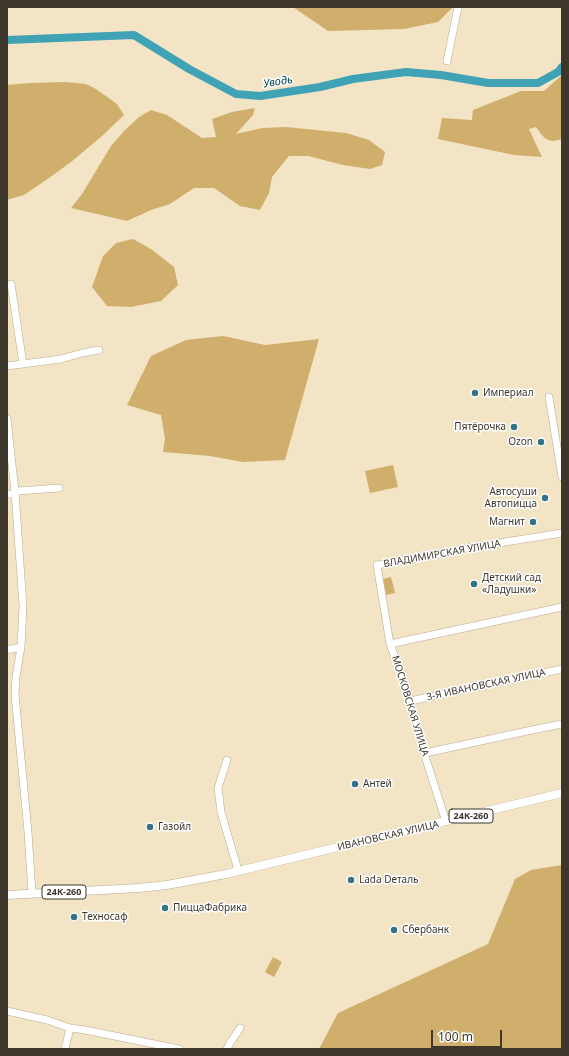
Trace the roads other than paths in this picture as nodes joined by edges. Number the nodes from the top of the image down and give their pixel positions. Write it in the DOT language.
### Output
graph roads {
  1 [pos="458,7"];
  2 [pos="447,61"];
  3 [pos="11,284"];
  4 [pos="99,350"];
  5 [pos="22,364"];
  6 [pos="7,366"];
  7 [pos="549,397"];
  8 [pos="7,419"];
  9 [pos="562,477"];
  10 [pos="59,488"];
  11 [pos="15,492"];
  12 [pos="7,494"];
  13 [pos="562,533"];
  14 [pos="562,607"];
  15 [pos="390,644"];
  16 [pos="21,648"];
  17 [pos="7,650"];
  18 [pos="562,669"];
  19 [pos="410,700"];
  20 [pos="562,724"];
  21 [pos="425,754"];
  22 [pos="227,760"];
  23 [pos="562,793"];
  24 [pos="446,822"];
  25 [pos="260,866"];
  26 [pos="238,870"];
  27 [pos="7,890"];
  28 [pos="32,891"];
  29 [pos="7,895"];
  30 [pos="7,1011"];
  31 [pos="70,1028"];
  32 [pos="240,1028"];
  33 [pos="65,1049"];
  34 [pos="179,1049"];
  35 [pos="227,1049"];
  1 -- 2 [label="street"];
  3 -- 5 [label="street"];
  4 -- 5 [label="street"];
  5 -- 6 [label="street"];
  7 -- 9 [label="street"];
  8 -- 11 [label="street"];
  10 -- 11 [label="street"];
  11 -- 12 [label="street"];
  11 -- 16 [label="street"];
  13 -- 15 [label="street, ВЛАДИМИРСКАЯ УЛИЦА"];
  14 -- 15 [label="street, МОСКОВСКАЯ УЛИЦА"];
  15 -- 19 [label="street, МОСКОВСКАЯ УЛИЦА"];
  16 -- 17 [label="street"];
  16 -- 28 [label="street"];
  18 -- 19 [label="street, 3-Я ИВАНОВСКАЯ УЛИЦА"];
  19 -- 21 [label="street, МОСКОВСКАЯ УЛИЦА"];
  20 -- 21 [label="street"];
  21 -- 24 [label="street, МОСКОВСКАЯ УЛИЦА"];
  22 -- 26 [label="street"];
  23 -- 24 [label="main road, ИВАНОВСКАЯ УЛИЦА / 24К-260"];
  24 -- 25 [label="main road, ИВАНОВСКАЯ УЛИЦА / 24К-260"];
  25 -- 26 [label="main road, ИВАНОВСКАЯ УЛИЦА / 24К-260"];
  25 -- 28 [label="main road, ИВАНОВСКАЯ УЛИЦА / 24К-260"];
  26 -- 28 [label="main road, ИВАНОВСКАЯ УЛИЦА / 24К-260"];
  27 -- 28 [label="main road, ИВАНОВСКАЯ УЛИЦА / 24К-260"];
  28 -- 29 [label="main road, ИВАНОВСКАЯ УЛИЦА / 24К-260"];
  30 -- 31 [label="street"];
  31 -- 33 [label="street"];
  31 -- 34 [label="street"];
  32 -- 35 [label="street"];
}
